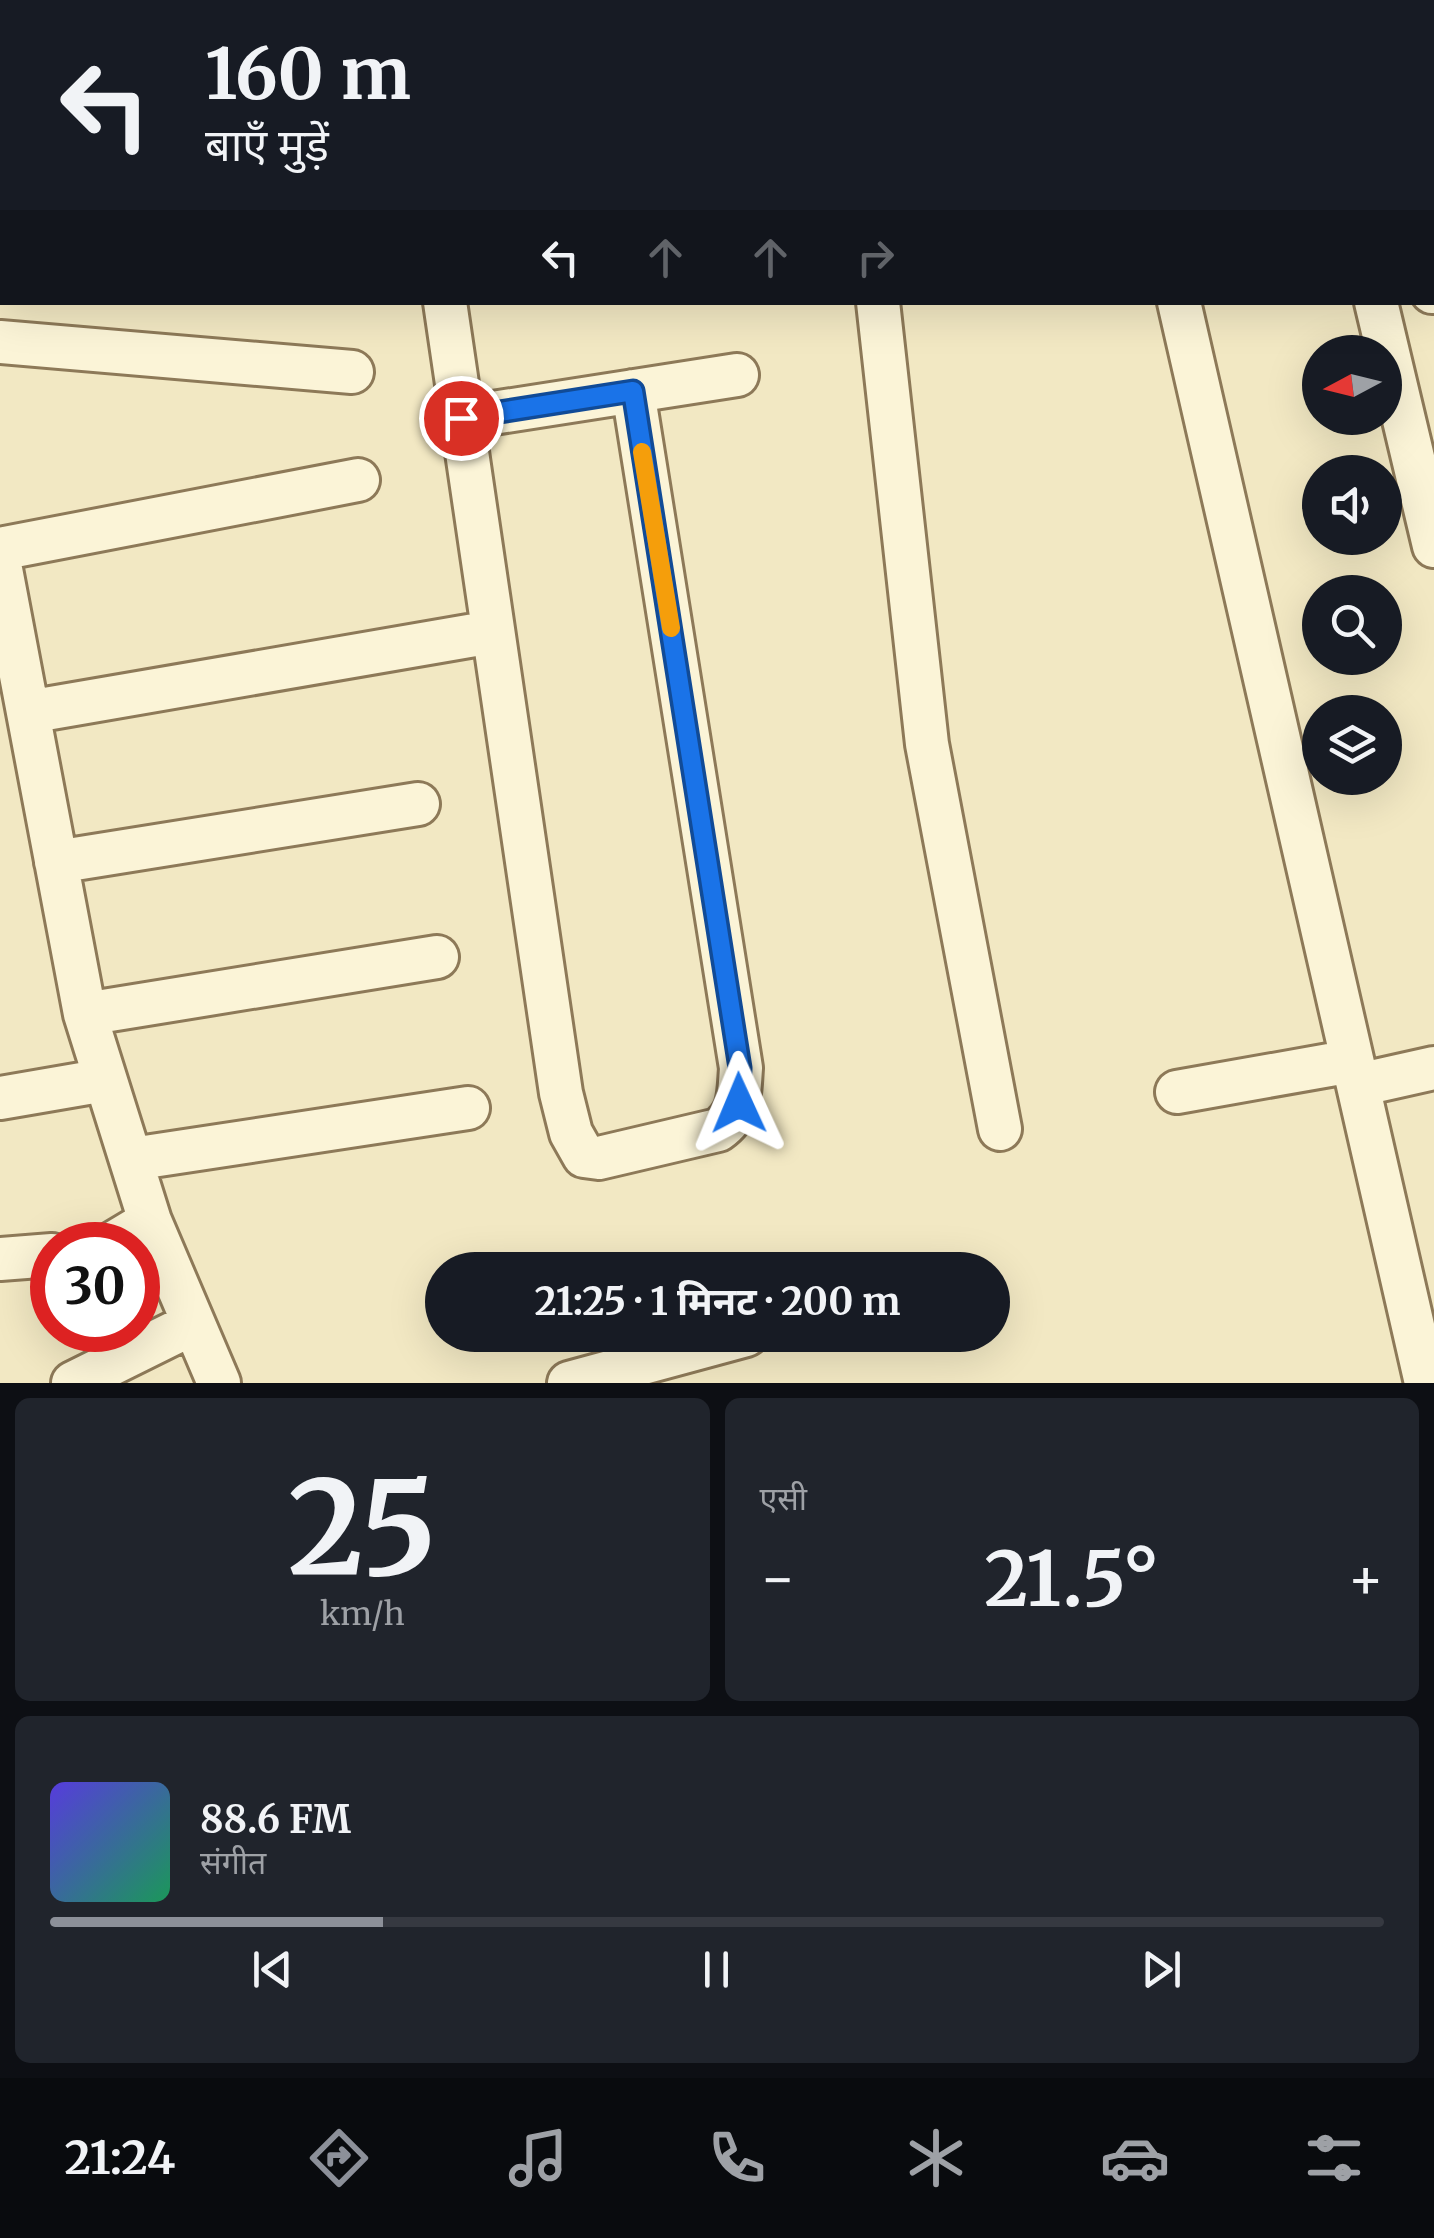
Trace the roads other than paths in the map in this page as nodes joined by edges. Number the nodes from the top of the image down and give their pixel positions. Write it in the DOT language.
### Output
graph roads {
  1 [pos="444,305"];
  2 [pos="878,305"];
  3 [pos="1180,305"];
  4 [pos="1377,305"];
  5 [pos="0,342"];
  6 [pos="352,372"];
  7 [pos="738,375"];
  8 [pos="633,391"];
  9 [pos="461,418"];
  10 [pos="358,480"];
  11 [pos="1434,546"];
  12 [pos="0,549"];
  13 [pos="0,564"];
  14 [pos="492,632"];
  15 [pos="28,712"];
  16 [pos="418,804"];
  17 [pos="56,862"];
  18 [pos="437,957"];
  19 [pos="85,1014"];
  20 [pos="1434,1068"];
  21 [pos="1355,1073"];
  22 [pos="105,1080"];
  23 [pos="1177,1092"];
  24 [pos="0,1098"];
  25 [pos="468,1108"];
  26 [pos="1000,1129"];
  27 [pos="132,1159"];
  28 [pos="150,1221"];
  29 [pos="30,1257"];
  30 [pos="0,1259"];
  31 [pos="192,1324"];
  32 [pos="683,1352"];
  33 [pos="1434,1380"];
  34 [pos="73,1383"];
  35 [pos="219,1383"];
  36 [pos="569,1383"];
  37 [pos="1425,1383"];
  1 -- 9 [label="street"];
  2 -- 26 [label="street"];
  3 -- 21 [label="street"];
  4 -- 11 [label="street"];
  5 -- 6 [label="street"];
  7 -- 8 [label="street"];
  8 -- 9 [label="street"];
  8 -- 14 [label="street"];
  9 -- 14 [label="street"];
  10 -- 12 [label="street"];
  13 -- 15 [label="street"];
  14 -- 15 [label="street"];
  15 -- 17 [label="street"];
  16 -- 17 [label="street"];
  17 -- 19 [label="street"];
  18 -- 19 [label="street"];
  19 -- 22 [label="street"];
  20 -- 21 [label="street"];
  21 -- 23 [label="street"];
  21 -- 37 [label="street"];
  22 -- 24 [label="street"];
  22 -- 27 [label="street"];
  25 -- 27 [label="street"];
  27 -- 28 [label="street"];
  28 -- 31 [label="street"];
  29 -- 30 [label="street"];
  31 -- 34 [label="street"];
  31 -- 35 [label="street"];
  32 -- 36 [label="street"];
  33 -- 37 [label="street"];
}
